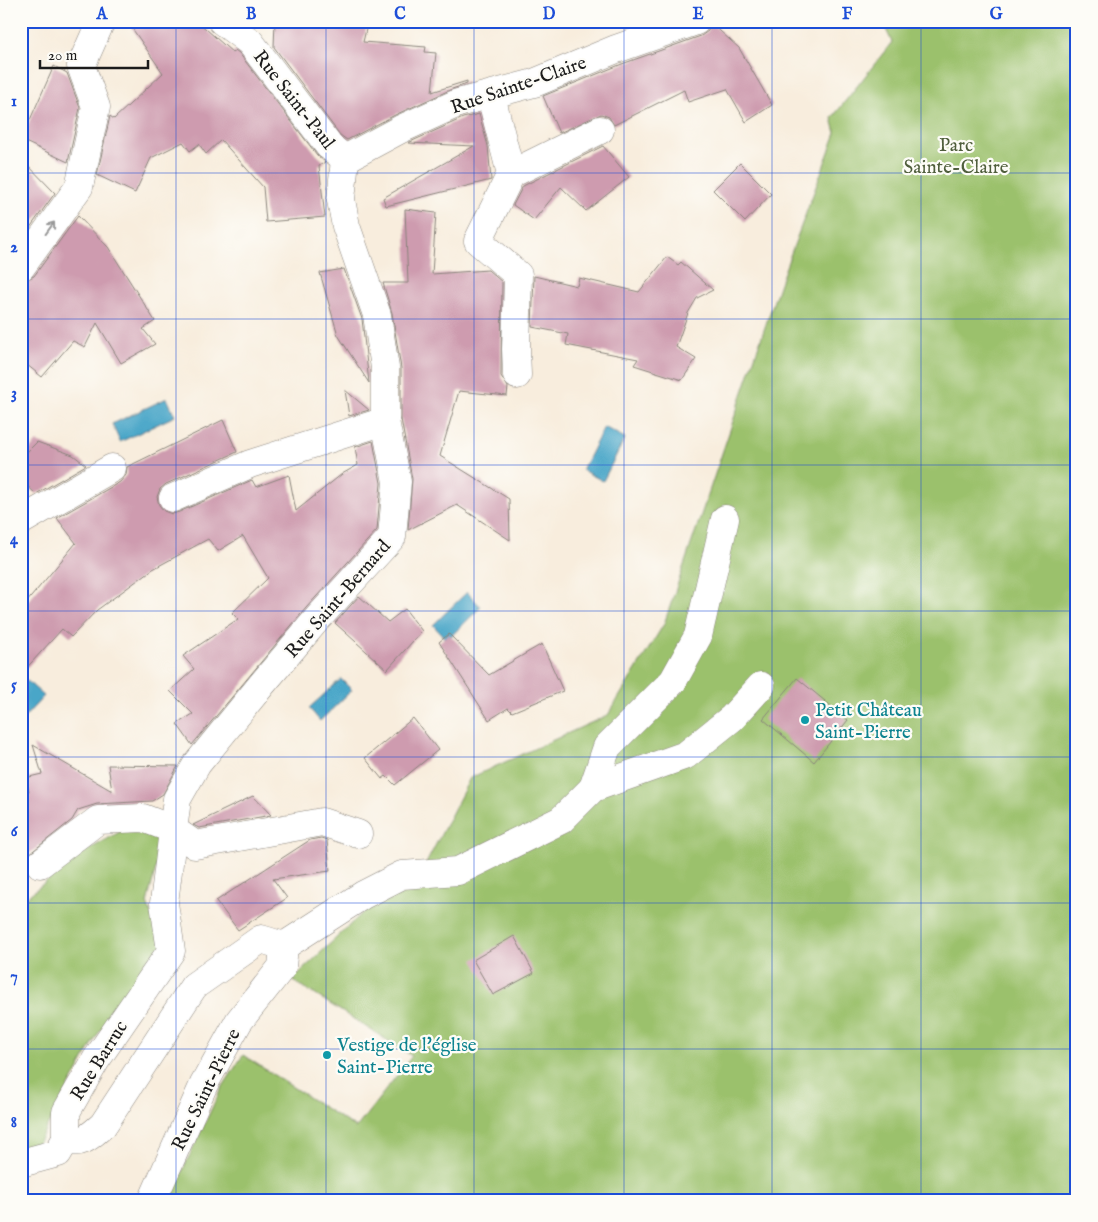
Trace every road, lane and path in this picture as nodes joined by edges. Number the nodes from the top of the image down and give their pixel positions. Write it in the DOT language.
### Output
graph roads {
  1 [pos="101,21"];
  2 [pos="222,21"];
  3 [pos="696,21"];
  4 [pos="491,96"];
  5 [pos="600,130"];
  6 [pos="345,159"];
  7 [pos="511,174"];
  8 [pos="21,267"];
  9 [pos="518,375"];
  10 [pos="385,421"];
  11 [pos="112,468"];
  12 [pos="173,498"];
  13 [pos="725,519"];
  14 [pos="21,522"];
  15 [pos="761,686"];
  16 [pos="592,788"];
  17 [pos="172,828"];
  18 [pos="358,834"];
  19 [pos="40,864"];
  20 [pos="284,946"];
  21 [pos="66,1139"];
  22 [pos="21,1162"];
  23 [pos="152,1201"];
  8 -- 1 [label="street, one-way"];
  2 -- 6 [label="street, Rue Saint-Paul"];
  3 -- 4 [label="street, Rue Sainte-Claire"];
  4 -- 6 [label="street, Rue Sainte-Claire"];
  4 -- 7 [label="street"];
  5 -- 7 [label="street"];
  6 -- 10 [label="street, Rue Saint-Bernard"];
  7 -- 9 [label="street"];
  10 -- 12 [label="street"];
  10 -- 17 [label="street, Rue Saint-Bernard"];
  11 -- 14 [label="street"];
  13 -- 16 [label="street"];
  15 -- 16 [label="street"];
  16 -- 20 [label="street"];
  17 -- 18 [label="street"];
  17 -- 19 [label="street"];
  17 -- 21 [label="street, Rue Barruc"];
  20 -- 21 [label="street, Rue Barruc"];
  20 -- 23 [label="street, Rue Saint-Pierre"];
  21 -- 22 [label="street"];
}
